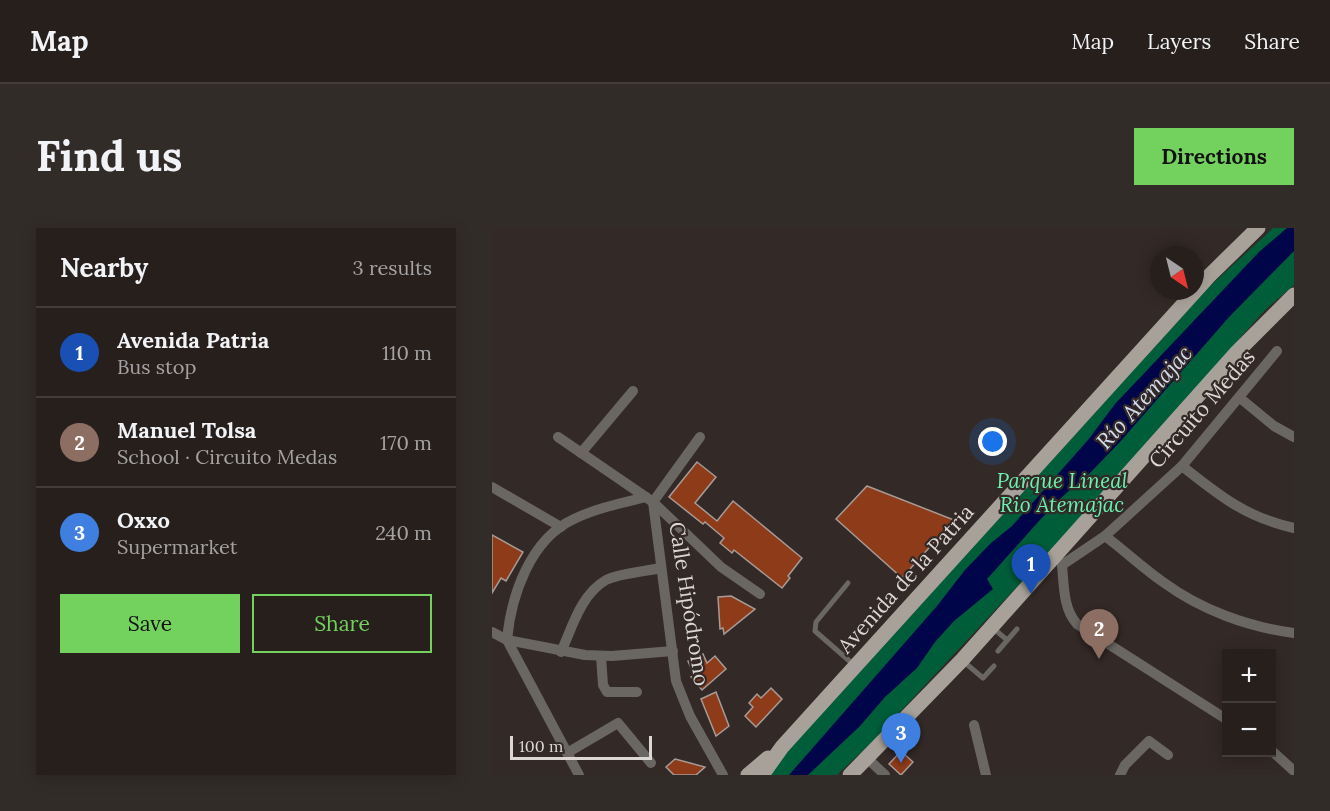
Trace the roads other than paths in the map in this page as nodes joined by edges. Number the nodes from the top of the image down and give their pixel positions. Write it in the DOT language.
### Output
graph roads {
  1 [pos="1258,228"];
  2 [pos="1294,295"];
  3 [pos="1277,351"];
  4 [pos="633,391"];
  5 [pos="1240,398"];
  6 [pos="558,437"];
  7 [pos="700,437"];
  8 [pos="1294,437"];
  9 [pos="581,453"];
  10 [pos="1182,466"];
  11 [pos="492,487"];
  12 [pos="650,499"];
  13 [pos="561,527"];
  14 [pos="1294,528"];
  15 [pos="1105,536"];
  16 [pos="1055,564"];
  17 [pos="661,568"];
  18 [pos="849,583"];
  19 [pos="760,594"];
  20 [pos="992,627"];
  21 [pos="1017,629"];
  22 [pos="492,632"];
  23 [pos="1294,633"];
  24 [pos="507,640"];
  25 [pos="1007,640"];
  26 [pos="673,651"];
  27 [pos="998,651"];
  28 [pos="561,652"];
  29 [pos="602,656"];
  30 [pos="962,660"];
  31 [pos="856,666"];
  32 [pos="994,666"];
  33 [pos="984,678"];
  34 [pos="978,684"];
  35 [pos="637,692"];
  36 [pos="1222,716"];
  37 [pos="974,725"];
  38 [pos="782,747"];
  39 [pos="567,753"];
  40 [pos="1168,755"];
  41 [pos="1276,755"];
  42 [pos="868,759"];
  43 [pos="651,764"];
  44 [pos="1294,771"];
  45 [pos="579,775"];
  46 [pos="723,775"];
  47 [pos="748,775"];
  48 [pos="762,775"];
  49 [pos="850,775"];
  50 [pos="856,775"];
  51 [pos="885,775"];
  52 [pos="986,775"];
  53 [pos="1120,775"];
  1 -- 31 [label="main road, Avenida de la Patria"];
  2 -- 16 [label="main road"];
  3 -- 5 [label="street, Circuito Medas"];
  4 -- 9 [label="street"];
  5 -- 8 [label="street"];
  5 -- 10 [label="street, Circuito Medas"];
  6 -- 9 [label="street"];
  7 -- 12 [label="street"];
  9 -- 12 [label="street"];
  10 -- 14 [label="street"];
  10 -- 15 [label="street, Circuito Medas"];
  11 -- 13 [label="street"];
  12 -- 13 [label="street"];
  12 -- 17 [label="street, Calle Hipódromo"];
  12 -- 19 [label="street"];
  13 -- 24 [label="street"];
  15 -- 16 [label="street, Circuito Medas"];
  15 -- 23 [label="street"];
  16 -- 20 [label="main road"];
  16 -- 36 [label="street"];
  17 -- 26 [label="street, Calle Hipódromo"];
  17 -- 28 [label="street"];
  18 -- 31 [label="lane"];
  20 -- 25 [label="lane"];
  20 -- 30 [label="main road"];
  21 -- 25 [label="lane"];
  22 -- 24 [label="street"];
  24 -- 28 [label="street"];
  24 -- 39 [label="street"];
  25 -- 27 [label="lane"];
  26 -- 29 [label="street"];
  26 -- 46 [label="street, Calle Hipódromo"];
  28 -- 29 [label="street"];
  29 -- 35 [label="street"];
  30 -- 33 [label="lane"];
  30 -- 42 [label="main road"];
  31 -- 38 [label="main road, Avenida de la Patria"];
  32 -- 33 [label="lane"];
  33 -- 34 [label="lane"];
  37 -- 52 [label="street"];
  38 -- 47 [label="main road, Avenida de la Patria"];
  38 -- 48 [label="main road, Avenida de la Patria"];
  39 -- 43 [label="street"];
  39 -- 45 [label="street"];
  40 -- 53 [label="street"];
  41 -- 44 [label="street"];
  42 -- 49 [label="main road"];
  42 -- 50 [label="main road"];
  42 -- 51 [label="street"];
}
